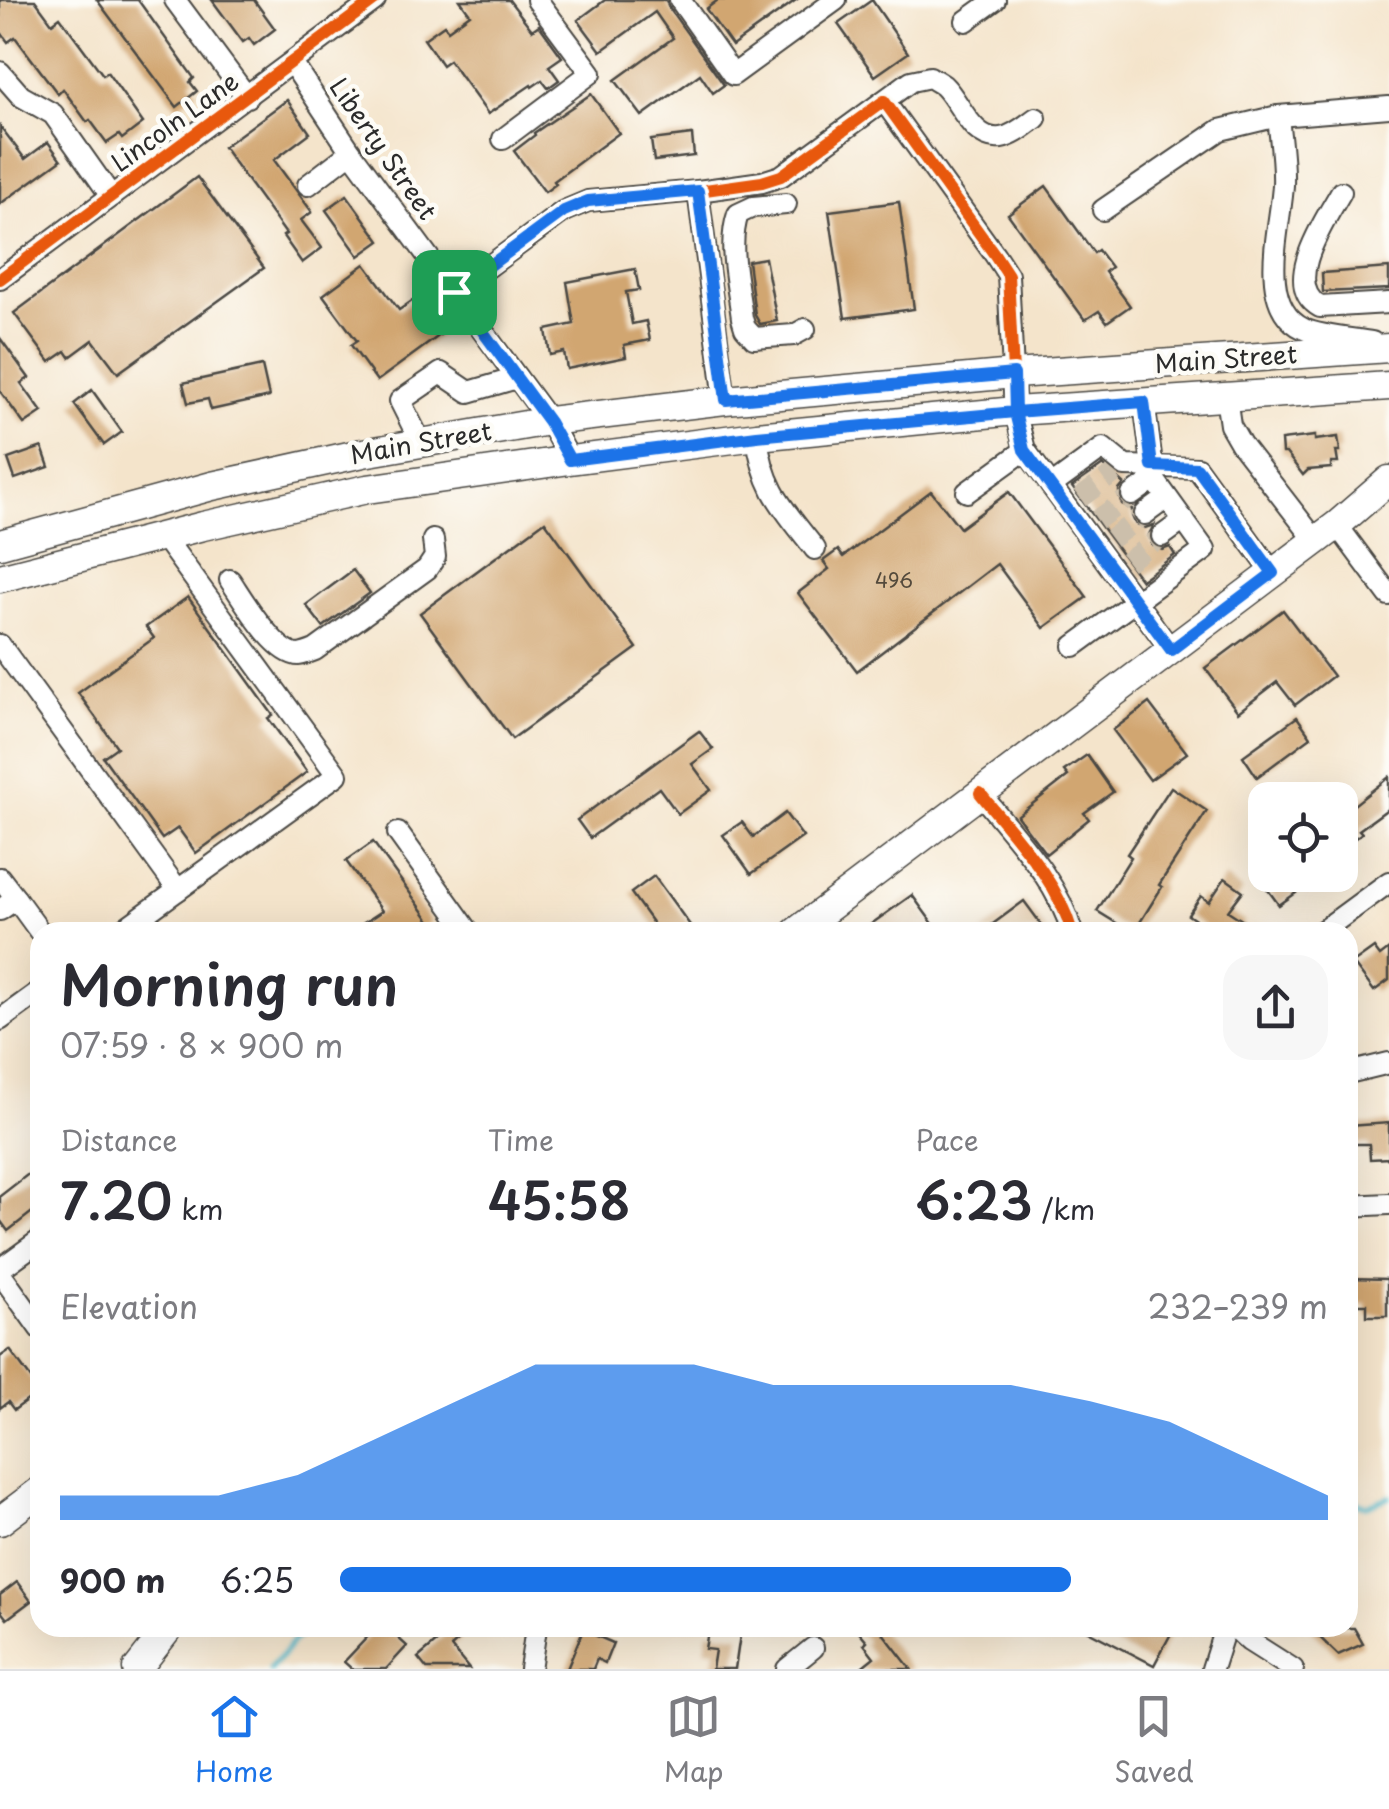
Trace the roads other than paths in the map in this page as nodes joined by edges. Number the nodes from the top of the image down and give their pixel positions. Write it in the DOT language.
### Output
graph roads {
  1 [pos="176,0"];
  2 [pos="375,0"];
  3 [pos="537,0"];
  4 [pos="680,0"];
  5 [pos="836,0"];
  6 [pos="995,0"];
  7 [pos="966,21"];
  8 [pos="292,63"];
  9 [pos="0,72"];
  10 [pos="246,98"];
  11 [pos="884,102"];
  12 [pos="1389,108"];
  13 [pos="1278,116"];
  14 [pos="1036,118"];
  15 [pos="503,139"];
  16 [pos="351,152"];
  17 [pos="308,184"];
  18 [pos="698,191"];
  19 [pos="1341,192"];
  20 [pos="111,196"];
  21 [pos="786,204"];
  22 [pos="1103,210"];
  23 [pos="0,279"];
  24 [pos="454,292"];
  25 [pos="1389,303"];
  26 [pos="805,329"];
  27 [pos="1389,347"];
  28 [pos="1014,374"];
  29 [pos="517,378"];
  30 [pos="1389,386"];
  31 [pos="1226,397"];
  32 [pos="726,400"];
  33 [pos="1144,402"];
  34 [pos="1015,412"];
  35 [pos="549,422"];
  36 [pos="757,436"];
  37 [pos="421,442"];
  38 [pos="1024,450"];
  39 [pos="570,460"];
  40 [pos="1153,472"];
  41 [pos="1389,480"];
  42 [pos="1051,486"];
  43 [pos="967,492"];
  44 [pos="1132,495"];
  45 [pos="1168,498"];
  46 [pos="1145,514"];
  47 [pos="1184,520"];
  48 [pos="1326,533"];
  49 [pos="162,536"];
  50 [pos="1162,536"];
  51 [pos="433,540"];
  52 [pos="0,544"];
  53 [pos="815,549"];
  54 [pos="1273,573"];
  55 [pos="0,578"];
  56 [pos="230,580"];
  57 [pos="1389,595"];
  58 [pos="1136,601"];
  59 [pos="0,645"];
  60 [pos="1074,646"];
  61 [pos="1171,650"];
  62 [pos="980,793"];
  63 [pos="398,833"];
  64 [pos="0,878"];
  65 [pos="1389,882"];
  66 [pos="178,890"];
  67 [pos="8,905"];
  68 [pos="134,922"];
  69 [pos="455,922"];
  70 [pos="809,922"];
  71 [pos="1069,922"];
  72 [pos="1335,922"];
  73 [pos="30,924"];
  74 [pos="30,998"];
  75 [pos="0,1020"];
  76 [pos="1389,1063"];
  77 [pos="1358,1071"];
  78 [pos="1389,1204"];
  79 [pos="1358,1206"];
  80 [pos="30,1248"];
  81 [pos="0,1271"];
  82 [pos="30,1314"];
  83 [pos="30,1498"];
  84 [pos="0,1521"];
  85 [pos="162,1637"];
  86 [pos="535,1637"];
  87 [pos="1222,1637"];
  88 [pos="1245,1637"];
  89 [pos="812,1648"];
  90 [pos="138,1669"];
  91 [pos="530,1669"];
  92 [pos="787,1669"];
  93 [pos="1212,1669"];
  94 [pos="1293,1669"];
  1 -- 10 [label="street"];
  2 -- 8 [label="street, Lincoln Lane"];
  3 -- 15 [label="street"];
  4 -- 5 [label="street"];
  6 -- 7 [label="street"];
  8 -- 10 [label="street, Lincoln Lane"];
  8 -- 16 [label="street, Liberty Street"];
  9 -- 20 [label="street"];
  10 -- 20 [label="street, Lincoln Lane"];
  11 -- 14 [label="street"];
  11 -- 18 [label="street"];
  11 -- 28 [label="street"];
  12 -- 13 [label="street"];
  13 -- 22 [label="street"];
  13 -- 27 [label="street"];
  16 -- 17 [label="street"];
  16 -- 24 [label="street, Liberty Street"];
  18 -- 24 [label="street"];
  18 -- 32 [label="street"];
  19 -- 25 [label="street"];
  20 -- 23 [label="street, Lincoln Lane"];
  21 -- 26 [label="street"];
  24 -- 29 [label="street, Liberty Street"];
  27 -- 28 [label="main road, Main Street"];
  28 -- 32 [label="main road, Main Street"];
  28 -- 34 [label="street"];
  29 -- 35 [label="street, Liberty Street"];
  29 -- 37 [label="street"];
  30 -- 31 [label="main road, Main Street"];
  31 -- 33 [label="main road, Main Street"];
  31 -- 48 [label="street"];
  32 -- 35 [label="main road, Main Street"];
  33 -- 34 [label="main road, Main Street"];
  33 -- 40 [label="street"];
  34 -- 36 [label="main road, Main Street"];
  34 -- 38 [label="street"];
  35 -- 37 [label="main road, Main Street"];
  35 -- 39 [label="street, Liberty Street"];
  36 -- 39 [label="main road, Main Street"];
  36 -- 53 [label="street"];
  37 -- 52 [label="main road, Main Street"];
  38 -- 42 [label="street"];
  38 -- 43 [label="street"];
  39 -- 49 [label="main road, Main Street"];
  40 -- 42 [label="street"];
  40 -- 44 [label="street"];
  40 -- 45 [label="street"];
  40 -- 54 [label="street"];
  41 -- 48 [label="main road"];
  42 -- 58 [label="street"];
  45 -- 46 [label="street"];
  45 -- 47 [label="street"];
  47 -- 50 [label="street"];
  47 -- 58 [label="street"];
  48 -- 54 [label="main road"];
  48 -- 57 [label="street"];
  49 -- 55 [label="main road, Main Street"];
  49 -- 66 [label="street"];
  51 -- 56 [label="street"];
  54 -- 61 [label="main road"];
  58 -- 60 [label="street"];
  58 -- 61 [label="street"];
  59 -- 66 [label="street"];
  61 -- 62 [label="main road"];
  62 -- 70 [label="main road"];
  62 -- 71 [label="street"];
  63 -- 69 [label="street"];
  64 -- 67 [label="street"];
  65 -- 72 [label="street"];
  66 -- 68 [label="street"];
  67 -- 73 [label="street"];
  74 -- 75 [label="street"];
  76 -- 77 [label="street"];
  78 -- 79 [label="street"];
  80 -- 81 [label="street"];
  81 -- 82 [label="street"];
  83 -- 84 [label="main road"];
  85 -- 90 [label="main road"];
  86 -- 91 [label="street"];
  87 -- 93 [label="street"];
  88 -- 94 [label="street"];
  89 -- 92 [label="street"];
}
